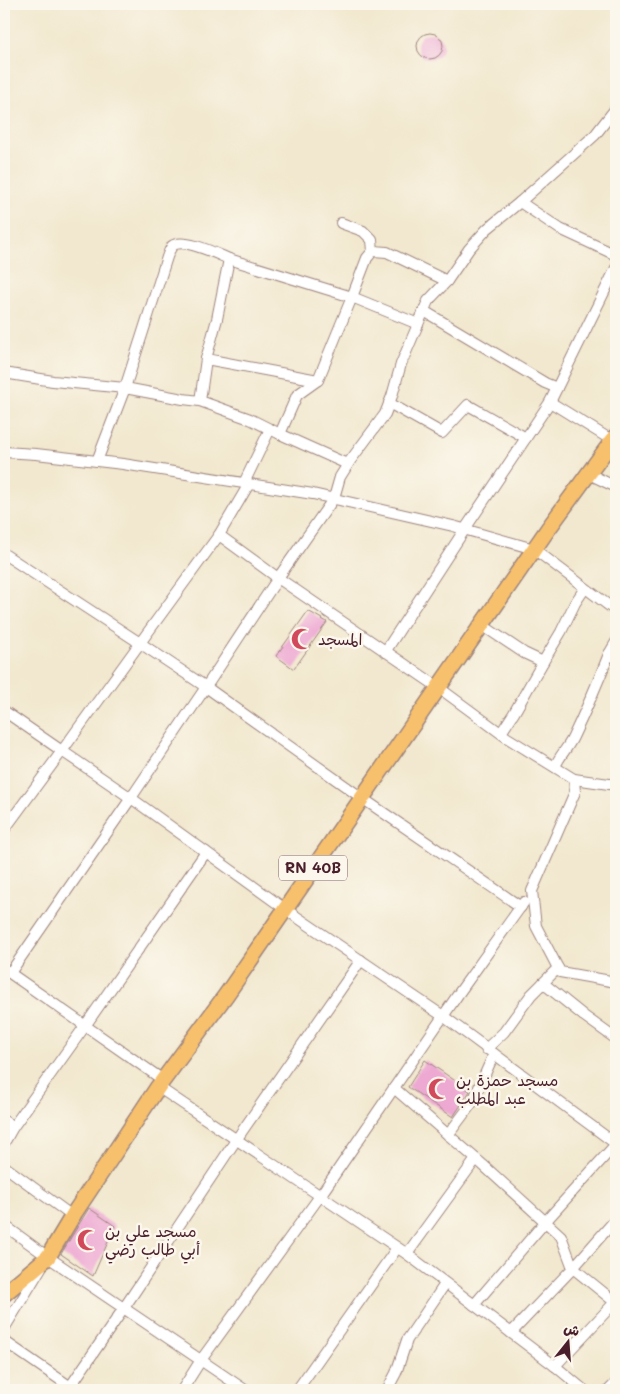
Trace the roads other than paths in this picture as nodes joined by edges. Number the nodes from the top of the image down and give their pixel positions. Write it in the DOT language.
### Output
graph roads {
  1 [pos="616,108"];
  2 [pos="520,202"];
  3 [pos="341,223"];
  4 [pos="374,251"];
  5 [pos="616,255"];
  6 [pos="229,259"];
  7 [pos="616,268"];
  8 [pos="447,281"];
  9 [pos="352,297"];
  10 [pos="424,311"];
  11 [pos="418,324"];
  12 [pos="206,359"];
  13 [pos="4,373"];
  14 [pos="318,380"];
  15 [pos="125,388"];
  16 [pos="557,388"];
  17 [pos="200,401"];
  18 [pos="550,402"];
  19 [pos="389,403"];
  20 [pos="270,429"];
  21 [pos="280,434"];
  22 [pos="526,438"];
  23 [pos="615,438"];
  24 [pos="4,452"];
  25 [pos="97,461"];
  26 [pos="348,464"];
  27 [pos="589,474"];
  28 [pos="246,483"];
  29 [pos="616,487"];
  30 [pos="334,498"];
  31 [pos="465,529"];
  32 [pos="219,535"];
  33 [pos="534,549"];
  34 [pos="4,554"];
  35 [pos="278,578"];
  36 [pos="585,588"];
  37 [pos="616,611"];
  38 [pos="482,624"];
  39 [pos="616,642"];
  40 [pos="140,644"];
  41 [pos="386,652"];
  42 [pos="612,656"];
  43 [pos="543,662"];
  44 [pos="206,687"];
  45 [pos="438,687"];
  46 [pos="4,711"];
  47 [pos="501,734"];
  48 [pos="62,751"];
  49 [pos="554,767"];
  50 [pos="574,779"];
  51 [pos="616,785"];
  52 [pos="131,798"];
  53 [pos="362,798"];
  54 [pos="4,830"];
  55 [pos="206,852"];
  56 [pos="532,891"];
  57 [pos="521,907"];
  58 [pos="285,909"];
  59 [pos="361,960"];
  60 [pos="558,968"];
  61 [pos="7,971"];
  62 [pos="616,982"];
  63 [pos="543,983"];
  64 [pos="443,1016"];
  65 [pos="85,1026"];
  66 [pos="616,1039"];
  67 [pos="490,1051"];
  68 [pos="160,1084"];
  69 [pos="394,1088"];
  70 [pos="8,1124"];
  71 [pos="448,1135"];
  72 [pos="236,1140"];
  73 [pos="4,1143"];
  74 [pos="616,1144"];
  75 [pos="476,1160"];
  76 [pos="4,1166"];
  77 [pos="320,1196"];
  78 [pos="72,1216"];
  79 [pos="616,1219"];
  80 [pos="545,1222"];
  81 [pos="4,1225"];
  82 [pos="397,1248"];
  83 [pos="407,1254"];
  84 [pos="48,1256"];
  85 [pos="574,1268"];
  86 [pos="445,1284"];
  87 [pos="4,1294"];
  88 [pos="616,1302"];
  89 [pos="474,1305"];
  90 [pos="124,1308"];
  91 [pos="4,1329"];
  92 [pos="511,1333"];
  93 [pos="4,1341"];
  94 [pos="201,1360"];
  95 [pos="555,1366"];
  96 [pos="616,1383"];
  97 [pos="72,1389"];
  98 [pos="182,1390"];
  99 [pos="245,1390"];
  100 [pos="297,1390"];
  101 [pos="387,1390"];
  102 [pos="584,1390"];
  103 [pos="609,1390"];
  1 -- 2 [label="street"];
  2 -- 5 [label="street"];
  2 -- 8 [label="street"];
  3 -- 4 [label="street"];
  4 -- 8 [label="street"];
  4 -- 9 [label="street"];
  6 -- 9 [label="street"];
  6 -- 12 [label="street"];
  6 -- 15 [label="street"];
  7 -- 16 [label="street"];
  8 -- 10 [label="street"];
  9 -- 11 [label="street"];
  9 -- 14 [label="street"];
  10 -- 11 [label="street"];
  10 -- 16 [label="street"];
  11 -- 19 [label="street"];
  12 -- 14 [label="street"];
  12 -- 17 [label="street"];
  13 -- 15 [label="street"];
  14 -- 21 [label="street"];
  15 -- 17 [label="street"];
  15 -- 25 [label="street"];
  16 -- 18 [label="street"];
  17 -- 20 [label="street"];
  18 -- 22 [label="street"];
  18 -- 23 [label="street"];
  19 -- 22 [label="street"];
  19 -- 26 [label="street"];
  20 -- 21 [label="street"];
  20 -- 28 [label="street"];
  21 -- 26 [label="street"];
  22 -- 31 [label="street"];
  23 -- 27 [label="main road, RN 40B"];
  24 -- 25 [label="street"];
  25 -- 28 [label="street"];
  26 -- 30 [label="street"];
  27 -- 29 [label="street"];
  27 -- 33 [label="main road, RN 40B"];
  28 -- 30 [label="street"];
  28 -- 32 [label="street"];
  30 -- 31 [label="street"];
  30 -- 35 [label="street"];
  31 -- 33 [label="street"];
  31 -- 41 [label="street"];
  32 -- 35 [label="street"];
  32 -- 40 [label="street"];
  33 -- 36 [label="street"];
  33 -- 38 [label="main road, RN 40B"];
  34 -- 40 [label="street"];
  35 -- 41 [label="street"];
  35 -- 44 [label="street"];
  36 -- 37 [label="street"];
  36 -- 43 [label="street"];
  38 -- 43 [label="street"];
  38 -- 45 [label="main road, RN 40B"];
  39 -- 42 [label="street"];
  40 -- 44 [label="street"];
  40 -- 48 [label="street"];
  41 -- 45 [label="street"];
  42 -- 49 [label="street"];
  43 -- 47 [label="street"];
  44 -- 52 [label="street"];
  44 -- 53 [label="street"];
  45 -- 47 [label="street"];
  45 -- 53 [label="main road, RN 40B"];
  46 -- 48 [label="street"];
  47 -- 49 [label="street"];
  48 -- 52 [label="street"];
  48 -- 54 [label="street"];
  49 -- 50 [label="street"];
  50 -- 51 [label="street"];
  50 -- 56 [label="street"];
  52 -- 55 [label="street"];
  52 -- 61 [label="street"];
  53 -- 57 [label="street"];
  53 -- 58 [label="main road, RN 40B"];
  55 -- 58 [label="street"];
  55 -- 65 [label="street"];
  56 -- 57 [label="street"];
  56 -- 60 [label="street"];
  57 -- 64 [label="street"];
  58 -- 59 [label="street"];
  58 -- 68 [label="main road, RN 40B"];
  59 -- 64 [label="street"];
  59 -- 72 [label="street"];
  60 -- 62 [label="street"];
  60 -- 63 [label="street"];
  61 -- 65 [label="street"];
  63 -- 66 [label="street"];
  63 -- 67 [label="street"];
  64 -- 67 [label="street"];
  64 -- 69 [label="street"];
  65 -- 68 [label="street"];
  65 -- 70 [label="street"];
  67 -- 71 [label="street"];
  67 -- 74 [label="street"];
  68 -- 72 [label="street"];
  68 -- 78 [label="main road, RN 40B"];
  69 -- 71 [label="street"];
  69 -- 77 [label="street"];
  70 -- 73 [label="street"];
  71 -- 75 [label="street"];
  72 -- 77 [label="street"];
  72 -- 90 [label="street"];
  74 -- 80 [label="street"];
  75 -- 80 [label="street"];
  75 -- 83 [label="street"];
  76 -- 78 [label="street"];
  77 -- 82 [label="street"];
  77 -- 94 [label="street"];
  78 -- 84 [label="main road, RN 40B"];
  79 -- 85 [label="street"];
  80 -- 85 [label="street"];
  80 -- 89 [label="street"];
  81 -- 84 [label="street"];
  82 -- 83 [label="street"];
  82 -- 100 [label="street"];
  83 -- 86 [label="street"];
  84 -- 87 [label="main road, RN 40B"];
  84 -- 90 [label="street"];
  84 -- 91 [label="street"];
  85 -- 88 [label="street"];
  85 -- 92 [label="street"];
  86 -- 89 [label="street"];
  86 -- 101 [label="street"];
  88 -- 95 [label="street"];
  89 -- 92 [label="street"];
  90 -- 94 [label="street"];
  90 -- 97 [label="street"];
  92 -- 95 [label="street"];
  93 -- 97 [label="street"];
  94 -- 98 [label="street"];
  94 -- 99 [label="street"];
  95 -- 102 [label="street"];
  96 -- 103 [label="street"];
}
